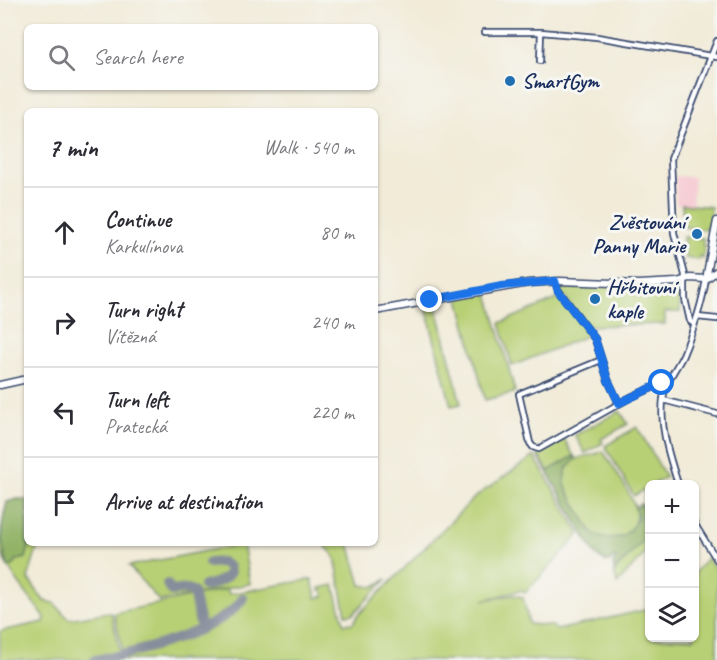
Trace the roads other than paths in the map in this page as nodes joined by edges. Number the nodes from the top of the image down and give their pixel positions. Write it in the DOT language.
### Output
graph roads {
  1 [pos="485,32"];
  2 [pos="541,32"];
  3 [pos="717,41"];
  4 [pos="714,56"];
  5 [pos="540,61"];
  6 [pos="717,221"];
  7 [pos="714,236"];
  8 [pos="717,248"];
  9 [pos="717,271"];
  10 [pos="685,279"];
  11 [pos="706,279"];
  12 [pos="555,281"];
  13 [pos="378,310"];
  14 [pos="697,317"];
  15 [pos="717,319"];
  16 [pos="694,324"];
  17 [pos="601,360"];
  18 [pos="24,381"];
  19 [pos="668,381"];
  20 [pos="0,385"];
  21 [pos="657,385"];
  22 [pos="665,389"];
  23 [pos="663,400"];
  24 [pos="619,403"];
  25 [pos="717,414"];
  26 [pos="677,480"];
  27 [pos="699,531"];
  28 [pos="717,560"];
  1 -- 2 [label="street"];
  2 -- 4 [label="street"];
  2 -- 5 [label="street"];
  3 -- 4 [label="street"];
  4 -- 10 [label="street"];
  6 -- 7 [label="main road"];
  7 -- 8 [label="main road"];
  7 -- 11 [label="main road"];
  9 -- 11 [label="main road"];
  10 -- 11 [label="main road"];
  10 -- 12 [label="main road"];
  10 -- 16 [label="street"];
  11 -- 14 [label="street"];
  12 -- 13 [label="main road"];
  12 -- 17 [label="street"];
  14 -- 15 [label="street"];
  14 -- 16 [label="street"];
  16 -- 19 [label="street"];
  17 -- 24 [label="street"];
  17 -- 24 [label="street"];
  18 -- 20 [label="main road"];
  19 -- 21 [label="street"];
  19 -- 22 [label="street"];
  21 -- 22 [label="street"];
  21 -- 24 [label="street"];
  22 -- 23 [label="street"];
  23 -- 25 [label="street"];
  23 -- 26 [label="street"];
  27 -- 28 [label="street"];
}
